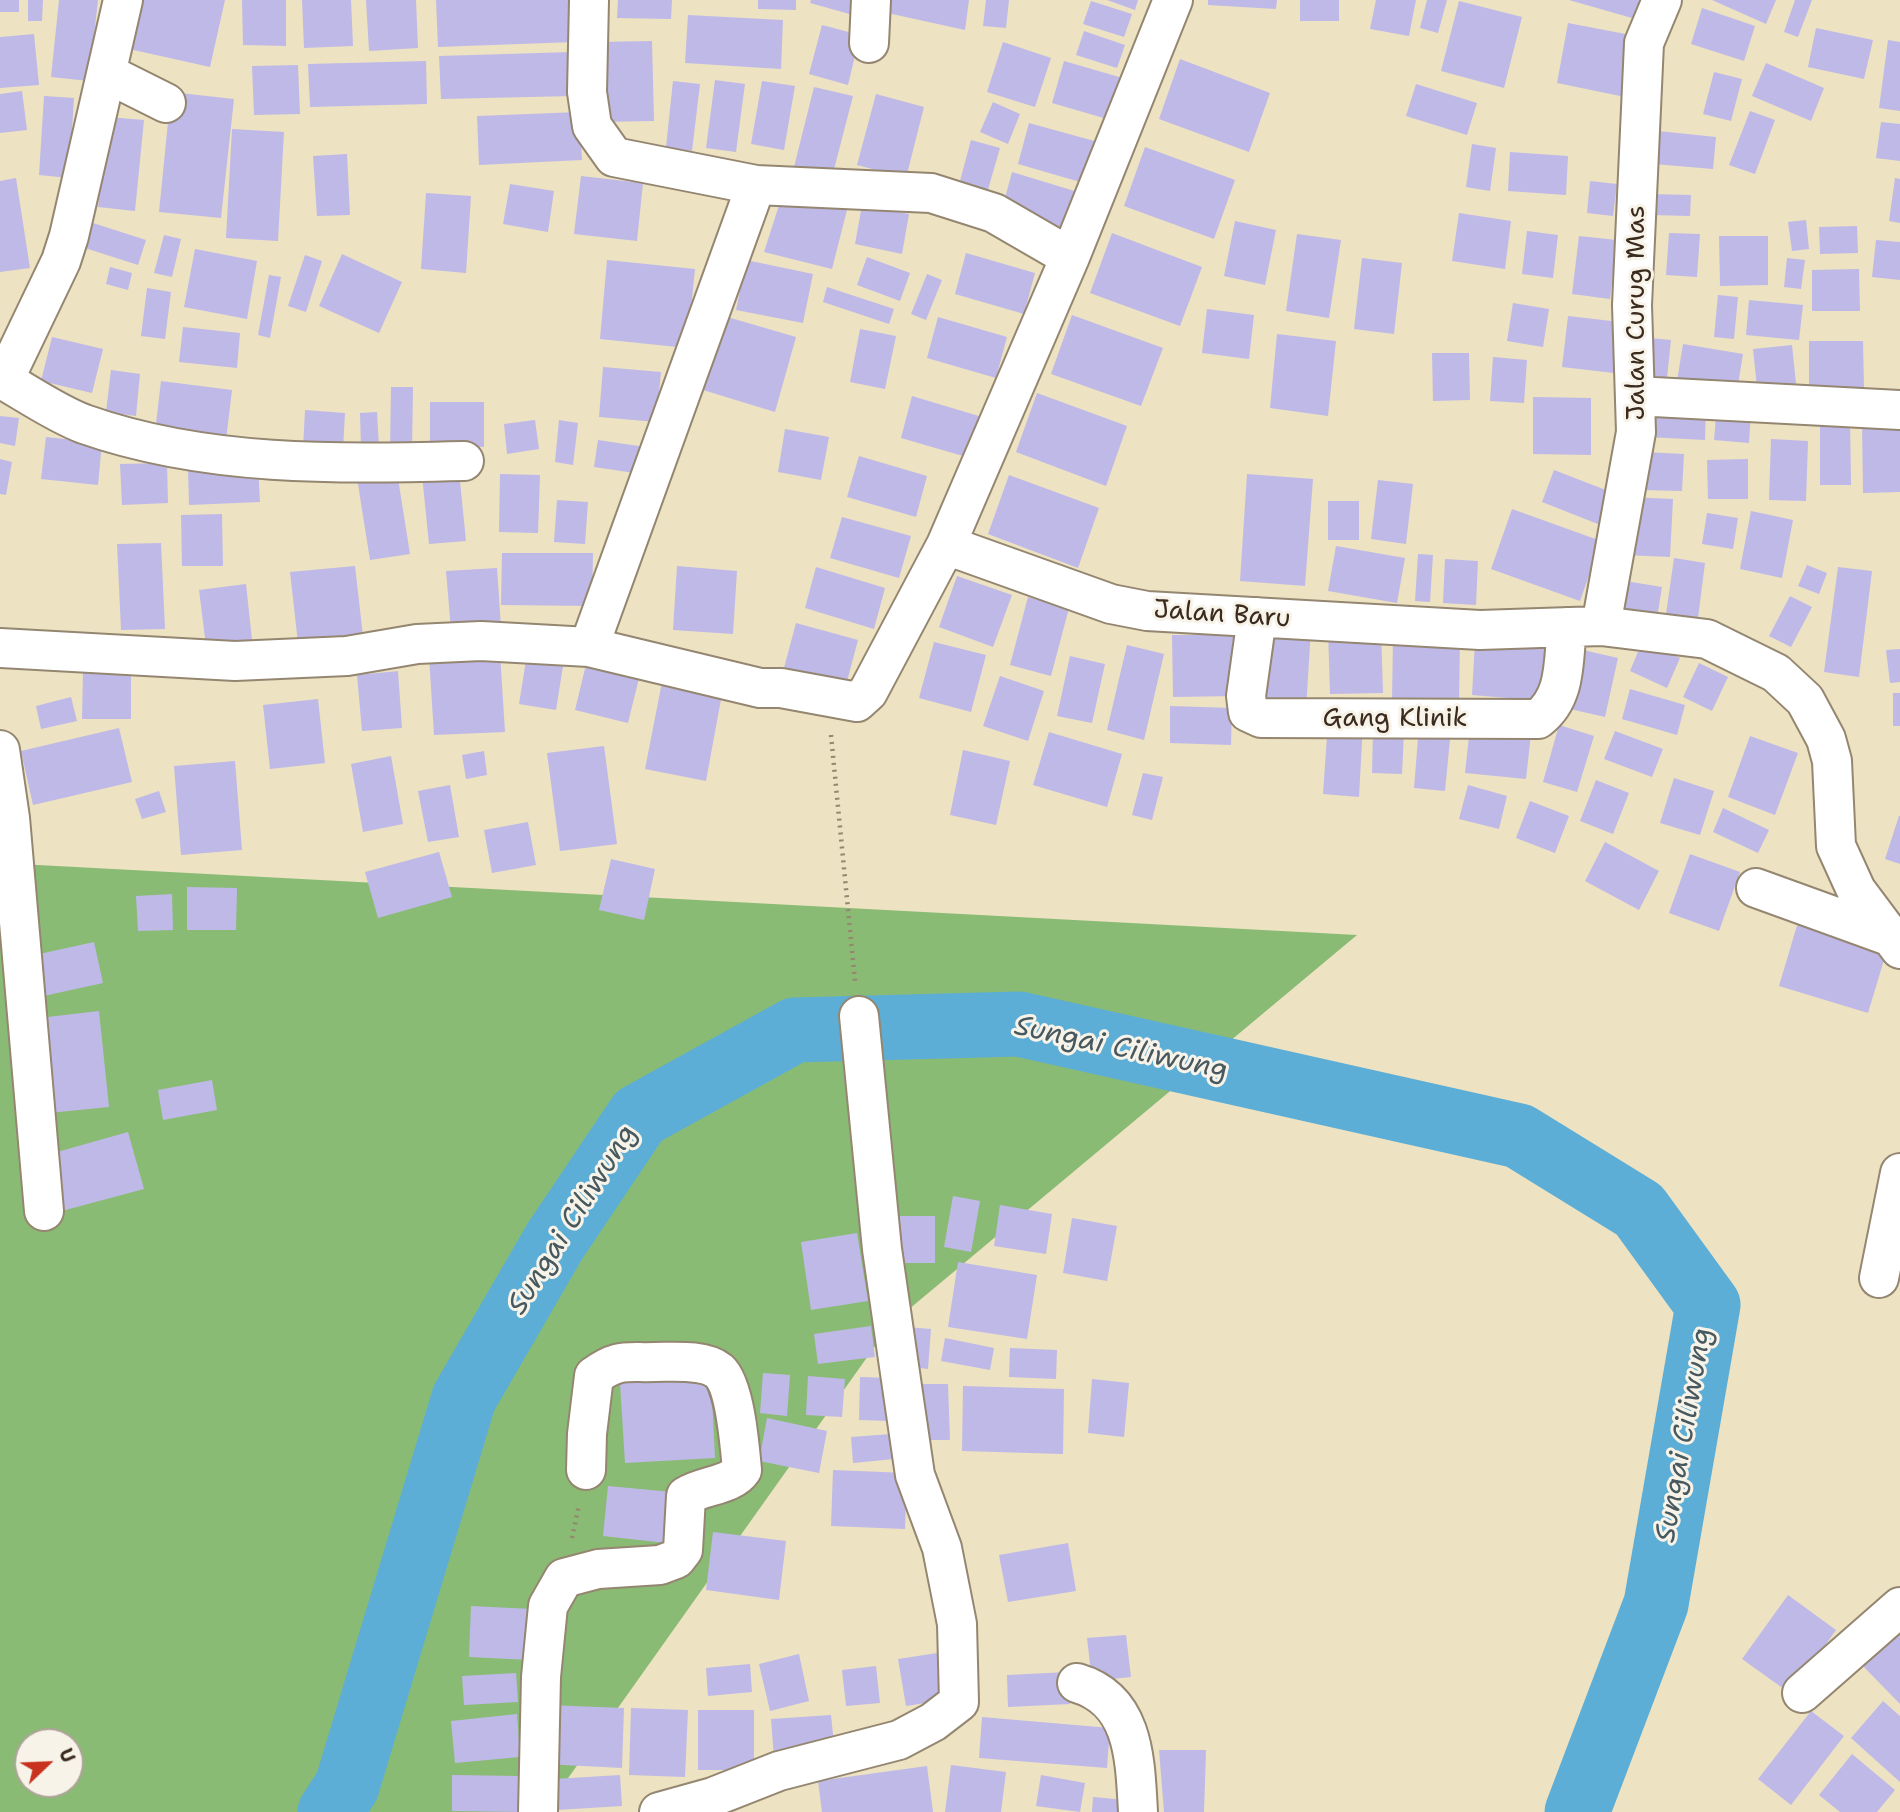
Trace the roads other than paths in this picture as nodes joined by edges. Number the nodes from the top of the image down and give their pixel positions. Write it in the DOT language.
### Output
graph roads {
  1 [pos="123,0"];
  2 [pos="589,0"];
  3 [pos="871,0"];
  4 [pos="1173,0"];
  5 [pos="1662,0"];
  6 [pos="869,43"];
  7 [pos="108,74"];
  8 [pos="166,103"];
  9 [pos="756,185"];
  10 [pos="1070,257"];
  11 [pos="2,379"];
  12 [pos="1635,396"];
  13 [pos="1900,410"];
  14 [pos="464,461"];
  15 [pos="946,545"];
  16 [pos="1256,617"];
  17 [pos="1584,627"];
  18 [pos="589,647"];
  19 [pos="0,648"];
  20 [pos="0,750"];
  21 [pos="1756,888"];
  22 [pos="1897,944"];
  23 [pos="859,1016"];
  24 [pos="1900,1173"];
  25 [pos="44,1211"];
  26 [pos="1879,1278"];
  27 [pos="586,1470"];
  28 [pos="1900,1606"];
  29 [pos="1077,1683"];
  30 [pos="1802,1693"];
  31 [pos="538,1812"];
  32 [pos="659,1812"];
  33 [pos="1138,1812"];
  1 -- 7 [label="street"];
  2 -- 9 [label="street"];
  3 -- 6 [label="street"];
  4 -- 10 [label="street"];
  5 -- 12 [label="street, Jalan Curug Mas"];
  7 -- 8 [label="street"];
  7 -- 11 [label="street"];
  9 -- 10 [label="street"];
  9 -- 18 [label="street"];
  10 -- 15 [label="street"];
  11 -- 14 [label="street"];
  12 -- 13 [label="street"];
  12 -- 17 [label="street, Jalan Curug Mas"];
  15 -- 16 [label="street, Jalan Baru"];
  15 -- 18 [label="street"];
  16 -- 17 [label="street, Jalan Baru"];
  16 -- 17 [label="street, Gang Klinik"];
  17 -- 22 [label="street, Jalan Baru"];
  18 -- 19 [label="street"];
  20 -- 25 [label="street"];
  21 -- 22 [label="street"];
  23 -- 32 [label="street"];
  24 -- 26 [label="street"];
  27 -- 31 [label="street"];
  28 -- 30 [label="street"];
  29 -- 33 [label="street"];
}
